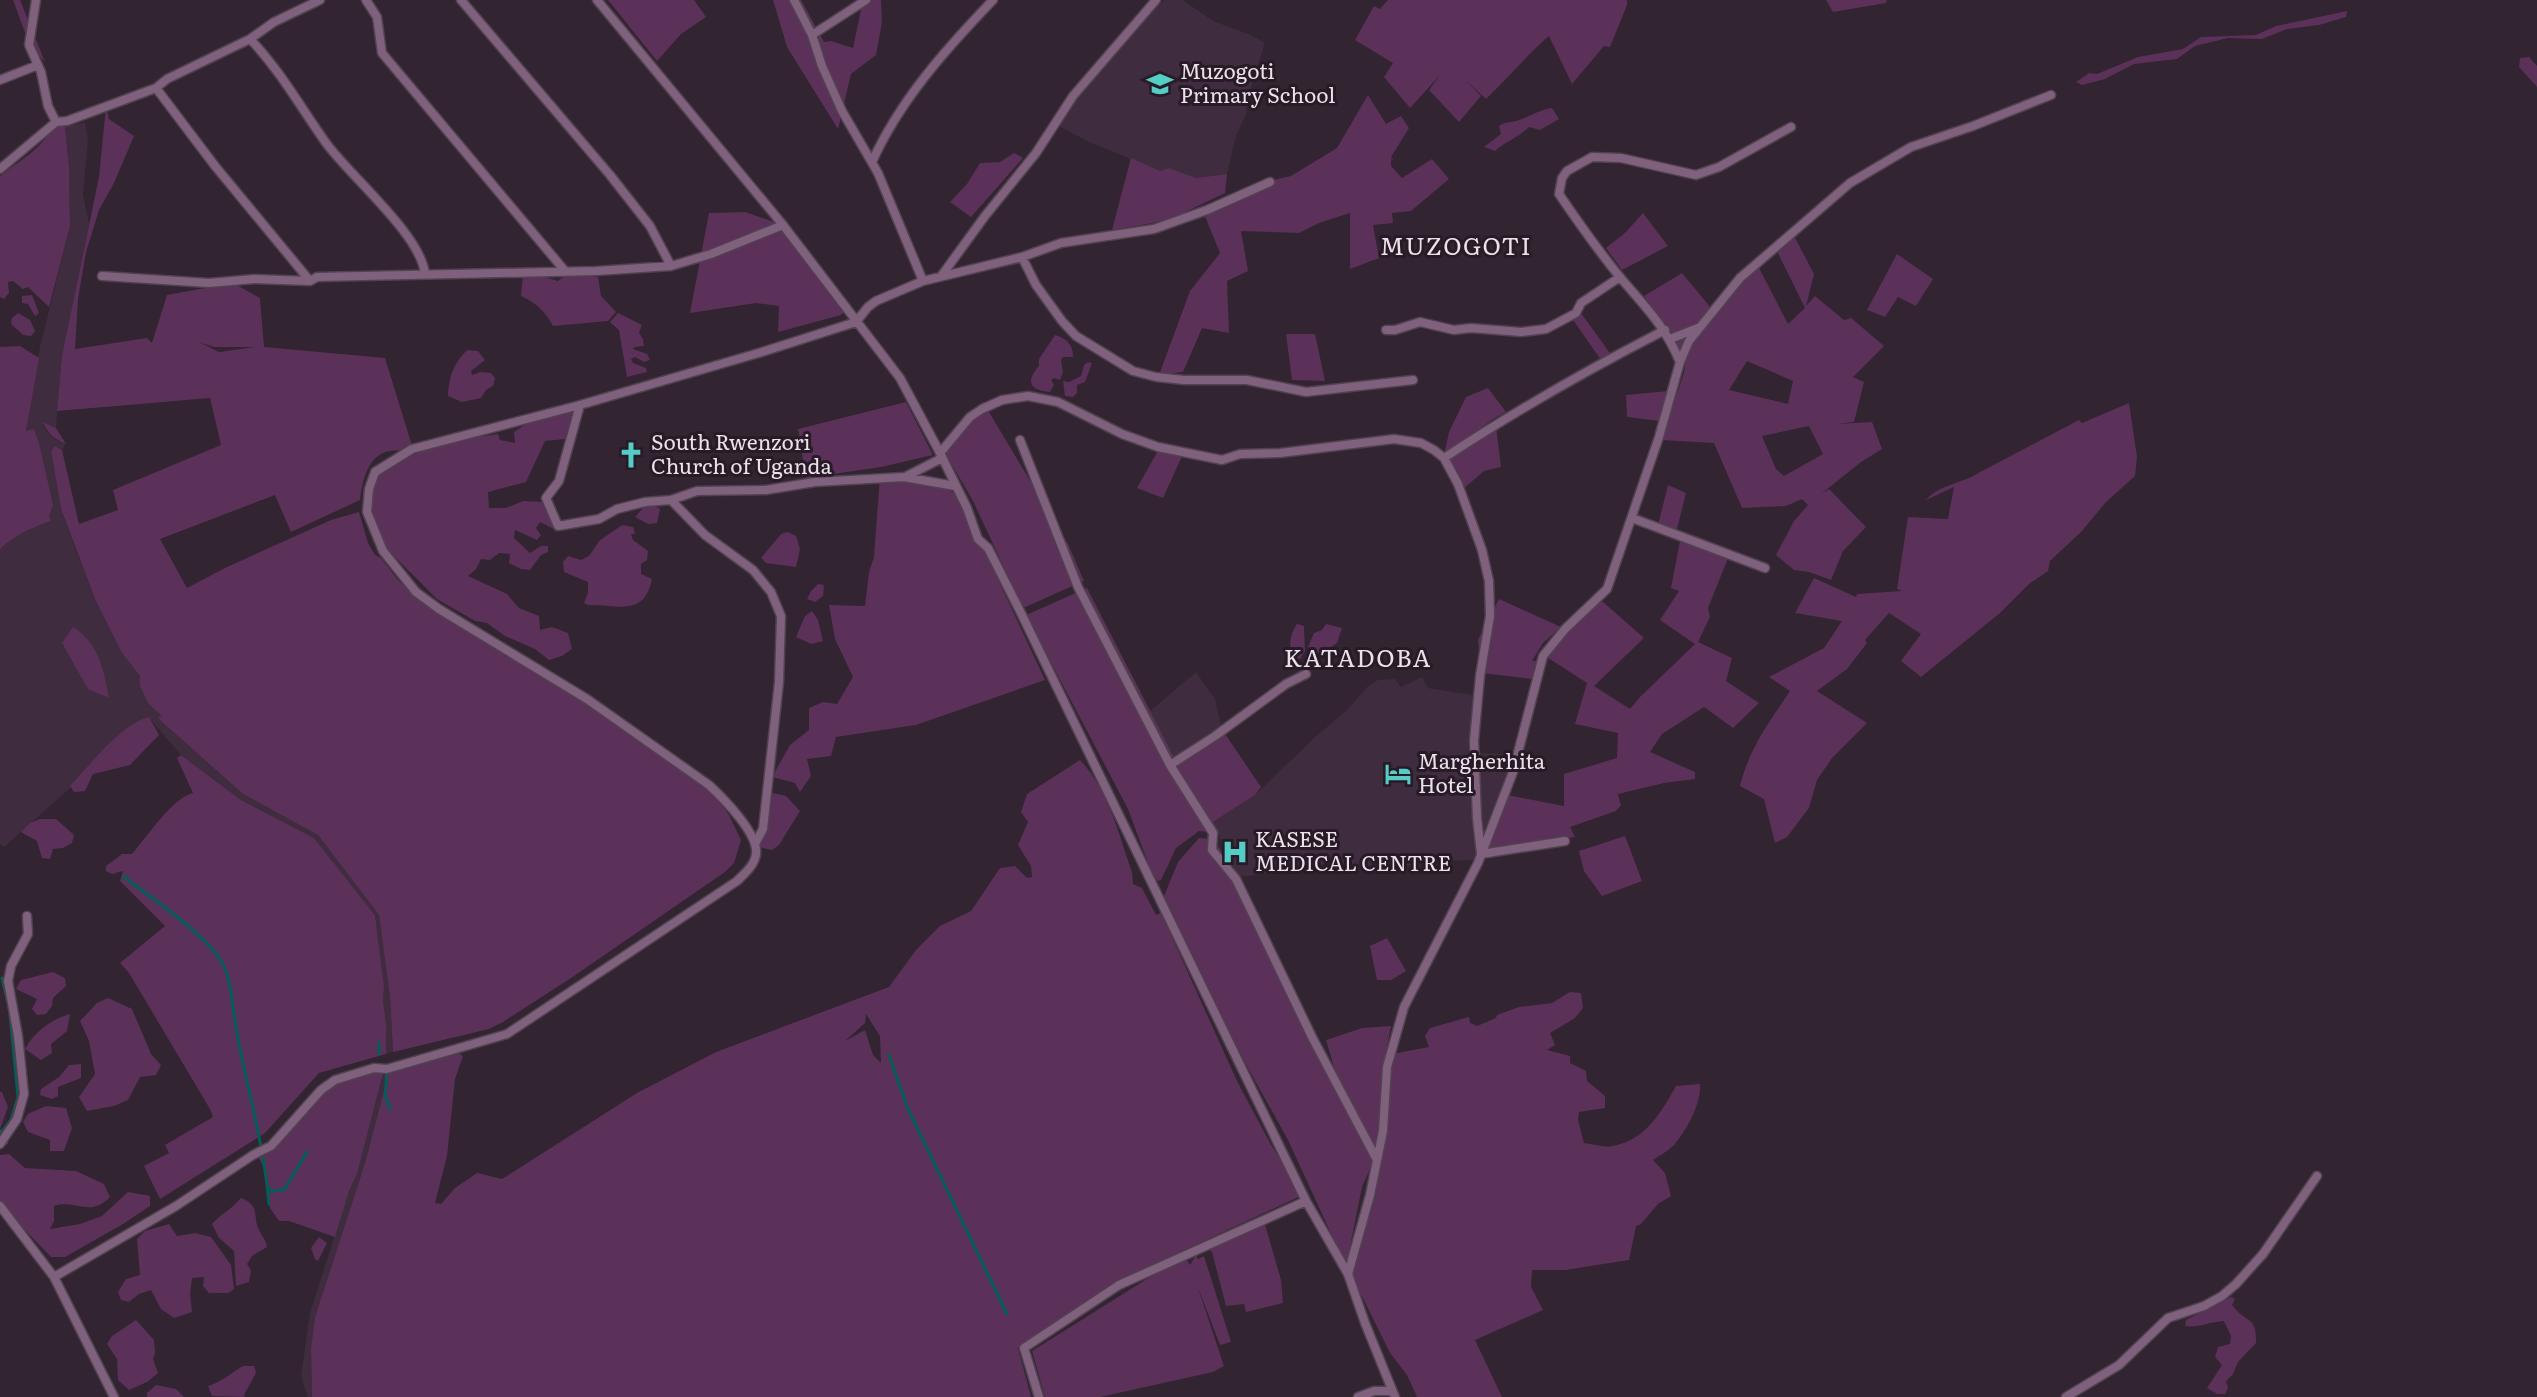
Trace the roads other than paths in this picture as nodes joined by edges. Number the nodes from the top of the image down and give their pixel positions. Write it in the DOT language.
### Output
graph roads {
  1 [pos="320,0"];
  2 [pos="366,0"];
  3 [pos="461,0"];
  4 [pos="597,0"];
  5 [pos="794,0"];
  6 [pos="866,0"];
  7 [pos="993,0"];
  8 [pos="1156,0"];
  9 [pos="38,1"];
  10 [pos="812,35"];
  11 [pos="250,39"];
  12 [pos="38,65"];
  13 [pos="0,80"];
  14 [pos="156,88"];
  15 [pos="2051,95"];
  16 [pos="56,122"];
  17 [pos="1791,127"];
  18 [pos="872,162"];
  19 [pos="0,169"];
  20 [pos="1270,182"];
  21 [pos="783,225"];
  22 [pos="1022,257"];
  23 [pos="671,266"];
  24 [pos="565,271"];
  25 [pos="425,274"];
  26 [pos="942,275"];
  27 [pos="102,276"];
  28 [pos="1620,277"];
  29 [pos="310,281"];
  30 [pos="923,281"];
  31 [pos="856,322"];
  32 [pos="1698,327"];
  33 [pos="1386,330"];
  34 [pos="1665,330"];
  35 [pos="1670,339"];
  36 [pos="1680,362"];
  37 [pos="1413,380"];
  38 [pos="579,405"];
  39 [pos="1020,440"];
  40 [pos="941,456"];
  41 [pos="1444,458"];
  42 [pos="904,477"];
  43 [pos="955,486"];
  44 [pos="671,500"];
  45 [pos="1632,518"];
  46 [pos="1765,568"];
  47 [pos="1306,674"];
  48 [pos="1170,765"];
  49 [pos="1565,841"];
  50 [pos="755,844"];
  51 [pos="1481,854"];
  52 [pos="27,916"];
  53 [pos="0,1143"];
  54 [pos="1377,1160"];
  55 [pos="2317,1176"];
  56 [pos="1306,1201"];
  57 [pos="0,1206"];
  58 [pos="1348,1274"];
  59 [pos="54,1277"];
  60 [pos="1394,1394"];
  61 [pos="111,1396"];
  62 [pos="1039,1397"];
  63 [pos="1358,1397"];
  64 [pos="2066,1397"];
  1 -- 11 [label="street"];
  2 -- 24 [label="street"];
  3 -- 23 [label="street"];
  4 -- 21 [label="street"];
  5 -- 10 [label="street"];
  6 -- 10 [label="street"];
  7 -- 18 [label="street"];
  8 -- 26 [label="street"];
  9 -- 12 [label="street"];
  10 -- 18 [label="street"];
  11 -- 14 [label="street"];
  11 -- 25 [label="street"];
  12 -- 13 [label="street"];
  12 -- 16 [label="street"];
  14 -- 16 [label="street"];
  14 -- 29 [label="street"];
  15 -- 32 [label="street"];
  16 -- 19 [label="street"];
  17 -- 28 [label="street"];
  18 -- 30 [label="street"];
  20 -- 22 [label="street"];
  21 -- 23 [label="street"];
  21 -- 31 [label="street"];
  22 -- 26 [label="street"];
  22 -- 37 [label="street"];
  23 -- 24 [label="street"];
  24 -- 25 [label="street"];
  25 -- 29 [label="street"];
  26 -- 30 [label="street"];
  27 -- 29 [label="street"];
  28 -- 33 [label="street"];
  28 -- 34 [label="street"];
  30 -- 31 [label="street"];
  31 -- 38 [label="street"];
  31 -- 40 [label="street"];
  32 -- 35 [label="street"];
  32 -- 36 [label="street"];
  34 -- 35 [label="street"];
  34 -- 41 [label="street"];
  35 -- 36 [label="street"];
  36 -- 45 [label="street"];
  38 -- 44 [label="street"];
  38 -- 50 [label="street"];
  39 -- 48 [label="street"];
  40 -- 41 [label="street"];
  40 -- 42 [label="street"];
  40 -- 43 [label="street"];
  41 -- 51 [label="street"];
  42 -- 43 [label="street"];
  42 -- 44 [label="street"];
  43 -- 56 [label="street"];
  44 -- 50 [label="street"];
  45 -- 46 [label="street"];
  45 -- 51 [label="street"];
  47 -- 48 [label="street"];
  48 -- 54 [label="street"];
  49 -- 51 [label="street"];
  50 -- 59 [label="street"];
  51 -- 54 [label="street"];
  52 -- 53 [label="street"];
  54 -- 58 [label="street"];
  55 -- 64 [label="street"];
  56 -- 58 [label="street"];
  56 -- 62 [label="street"];
  57 -- 59 [label="street"];
  58 -- 60 [label="street"];
  59 -- 61 [label="street"];
  60 -- 63 [label="street"];
}
